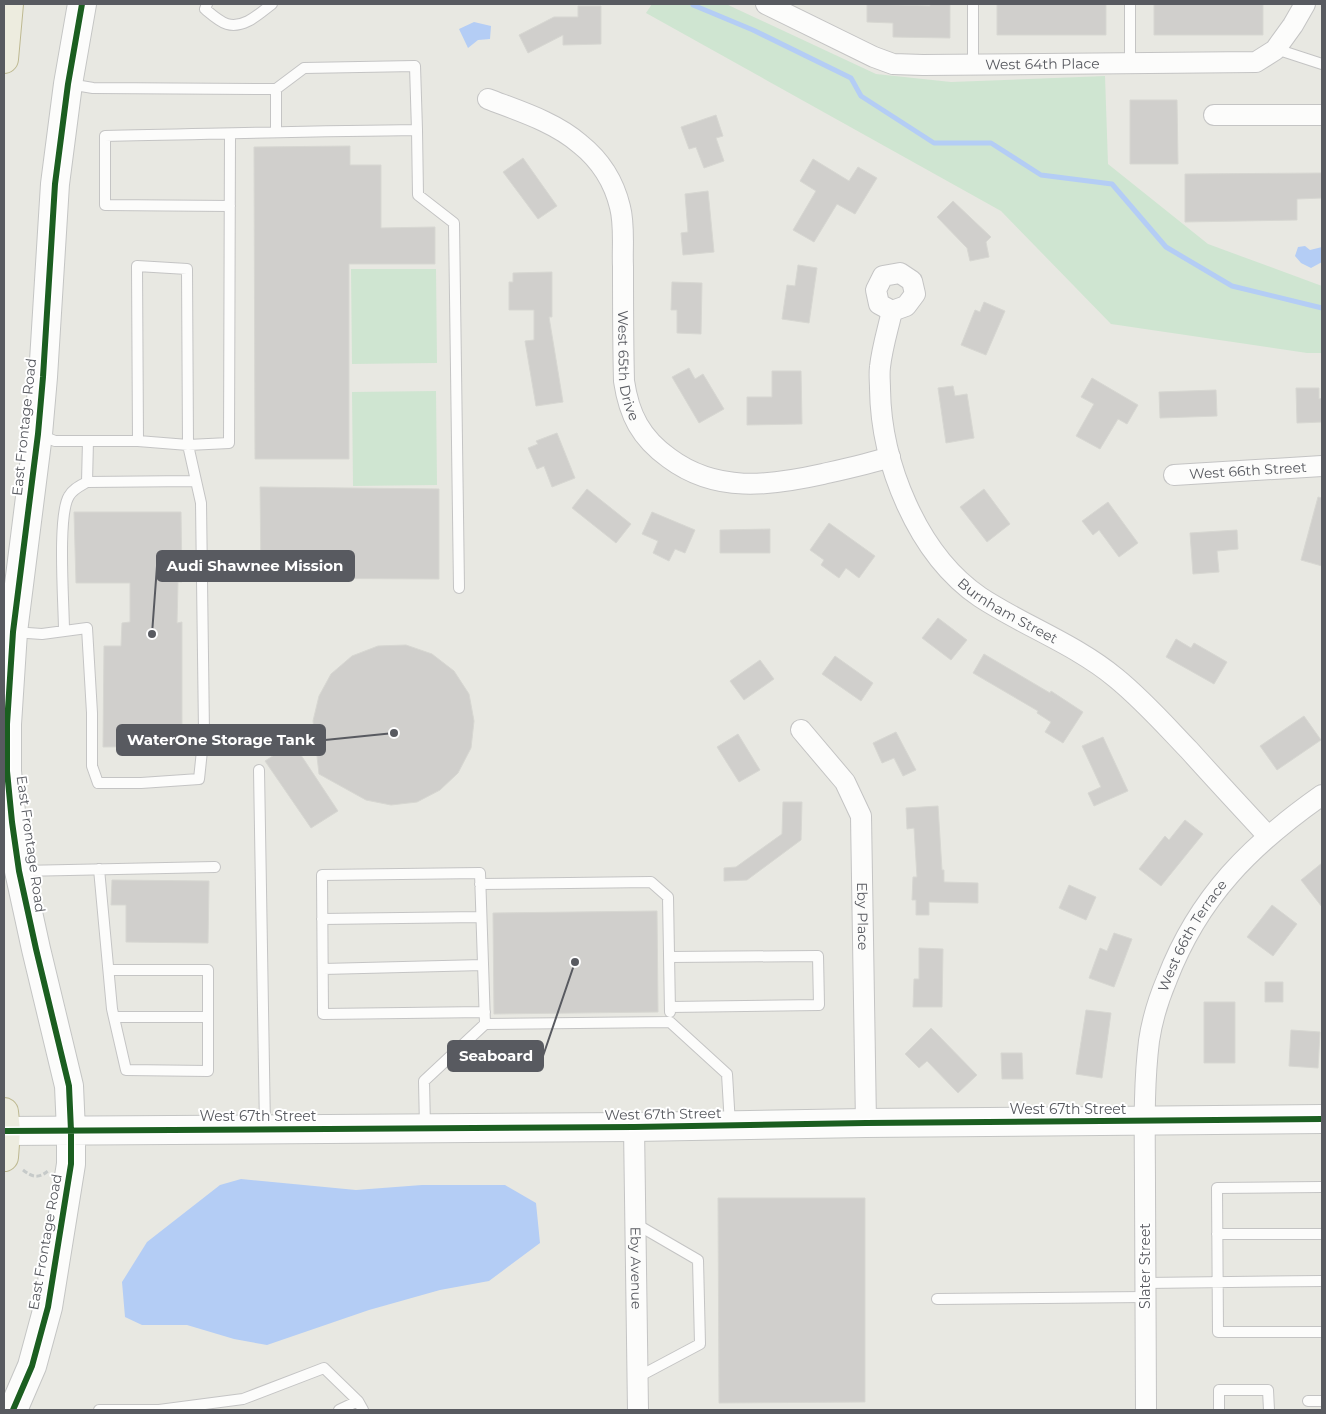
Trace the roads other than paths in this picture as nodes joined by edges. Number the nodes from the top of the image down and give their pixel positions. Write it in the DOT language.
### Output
graph roads {
  1 [pos="9,4"];
  2 [pos="82,4"];
  3 [pos="208,4"];
  4 [pos="272,4"];
  5 [pos="766,4"];
  6 [pos="973,4"];
  7 [pos="1130,4"];
  8 [pos="1305,4"];
  9 [pos="1276,49"];
  10 [pos="4,59"];
  11 [pos="1130,64"];
  12 [pos="1322,64"];
  13 [pos="973,65"];
  14 [pos="68,84"];
  15 [pos="276,89"];
  16 [pos="488,99"];
  17 [pos="1322,114"];
  18 [pos="1214,115"];
  19 [pos="417,130"];
  20 [pos="276,131"];
  21 [pos="230,134"];
  22 [pos="230,206"];
  23 [pos="892,311"];
  24 [pos="38,434"];
  25 [pos="88,441"];
  26 [pos="138,441"];
  27 [pos="188,445"];
  28 [pos="890,457"];
  29 [pos="1322,466"];
  30 [pos="1174,475"];
  31 [pos="195,481"];
  32 [pos="87,482"];
  33 [pos="459,588"];
  34 [pos="64,631"];
  35 [pos="13,632"];
  36 [pos="800,730"];
  37 [pos="259,770"];
  38 [pos="1322,795"];
  39 [pos="1268,836"];
  40 [pos="215,867"];
  41 [pos="99,868"];
  42 [pos="19,871"];
  43 [pos="480,884"];
  44 [pos="481,916"];
  45 [pos="322,919"];
  46 [pos="669,957"];
  47 [pos="483,965"];
  48 [pos="323,969"];
  49 [pos="109,970"];
  50 [pos="670,1007"];
  51 [pos="485,1012"];
  52 [pos="114,1017"];
  53 [pos="208,1017"];
  54 [pos="670,1022"];
  55 [pos="485,1024"];
  56 [pos="1322,1119"];
  57 [pos="1145,1121"];
  58 [pos="866,1123"];
  59 [pos="730,1125"];
  60 [pos="634,1127"];
  61 [pos="425,1128"];
  62 [pos="265,1129"];
  63 [pos="71,1131"];
  64 [pos="8,1140"];
  65 [pos="1322,1187"];
  66 [pos="636,1224"];
  67 [pos="1217,1234"];
  68 [pos="1322,1234"];
  69 [pos="1322,1281"];
  70 [pos="1218,1282"];
  71 [pos="1145,1290"];
  72 [pos="937,1299"];
  73 [pos="1322,1332"];
  74 [pos="638,1377"];
  75 [pos="1308,1401"];
  76 [pos="1322,1401"];
  77 [pos="361,1406"];
  78 [pos="13,1410"];
  79 [pos="99,1410"];
  80 [pos="339,1410"];
  81 [pos="638,1410"];
  82 [pos="1146,1410"];
  83 [pos="1219,1410"];
  84 [pos="1269,1410"];
  1 -- 10 [label="highway"];
  2 -- 14 [label="street, East Frontage Road"];
  3 -- 4 [label="lane"];
  5 -- 13 [label="street, West 64th Place"];
  6 -- 13 [label="lane"];
  7 -- 11 [label="lane"];
  8 -- 9 [label="street, West 64th Place"];
  9 -- 11 [label="street, West 64th Place"];
  9 -- 12 [label="lane"];
  11 -- 13 [label="street, West 64th Place"];
  14 -- 15 [label="lane"];
  14 -- 24 [label="street, East Frontage Road"];
  15 -- 19 [label="lane"];
  15 -- 20 [label="lane"];
  16 -- 28 [label="street, West 65th Drive"];
  17 -- 18 [label="street"];
  19 -- 20 [label="lane"];
  19 -- 33 [label="lane"];
  20 -- 21 [label="lane"];
  21 -- 22 [label="lane"];
  21 -- 22 [label="lane"];
  22 -- 27 [label="lane"];
  23 -- 28 [label="street, Burnham Street"];
  24 -- 25 [label="lane"];
  24 -- 35 [label="street, East Frontage Road"];
  25 -- 26 [label="lane"];
  25 -- 32 [label="lane"];
  26 -- 27 [label="lane"];
  26 -- 27 [label="lane"];
  27 -- 31 [label="lane"];
  28 -- 39 [label="street, Burnham Street"];
  29 -- 30 [label="street, West 66th Street"];
  31 -- 32 [label="lane"];
  31 -- 34 [label="lane"];
  32 -- 34 [label="lane"];
  34 -- 35 [label="lane"];
  35 -- 42 [label="street, East Frontage Road"];
  36 -- 58 [label="street, Eby Place"];
  37 -- 62 [label="lane"];
  38 -- 39 [label="street, West 66th Terrace"];
  39 -- 57 [label="street, West 66th Terrace"];
  40 -- 41 [label="lane"];
  41 -- 42 [label="lane"];
  41 -- 49 [label="lane"];
  42 -- 63 [label="street, East Frontage Road"];
  43 -- 44 [label="lane"];
  43 -- 45 [label="lane"];
  43 -- 46 [label="lane"];
  44 -- 45 [label="lane"];
  44 -- 47 [label="lane"];
  45 -- 48 [label="lane"];
  46 -- 50 [label="lane"];
  46 -- 50 [label="lane"];
  47 -- 48 [label="lane"];
  47 -- 51 [label="lane"];
  48 -- 51 [label="lane"];
  49 -- 52 [label="lane"];
  49 -- 53 [label="lane"];
  50 -- 54 [label="lane"];
  51 -- 55 [label="lane"];
  52 -- 53 [label="lane"];
  52 -- 53 [label="lane"];
  54 -- 55 [label="lane"];
  54 -- 59 [label="lane"];
  55 -- 61 [label="lane"];
  56 -- 57 [label="street, West 67th Street"];
  57 -- 58 [label="street, West 67th Street"];
  57 -- 71 [label="street, Slater Street"];
  58 -- 59 [label="street, West 67th Street"];
  59 -- 60 [label="street, West 67th Street"];
  60 -- 61 [label="street, West 67th Street"];
  60 -- 66 [label="street, Eby Avenue"];
  61 -- 62 [label="street, West 67th Street"];
  62 -- 63 [label="street, West 67th Street"];
  63 -- 64 [label="street, West 67th Street"];
  63 -- 78 [label="street, East Frontage Road"];
  65 -- 67 [label="lane"];
  66 -- 74 [label="street, Eby Avenue"];
  66 -- 74 [label="lane"];
  67 -- 68 [label="lane"];
  67 -- 70 [label="lane"];
  69 -- 70 [label="lane"];
  70 -- 71 [label="lane"];
  70 -- 73 [label="lane"];
  71 -- 72 [label="lane"];
  71 -- 82 [label="street, Slater Street"];
  74 -- 81 [label="street, Eby Avenue"];
  75 -- 76 [label="lane"];
  77 -- 79 [label="lane"];
  77 -- 80 [label="lane"];
  83 -- 84 [label="lane"];
}
